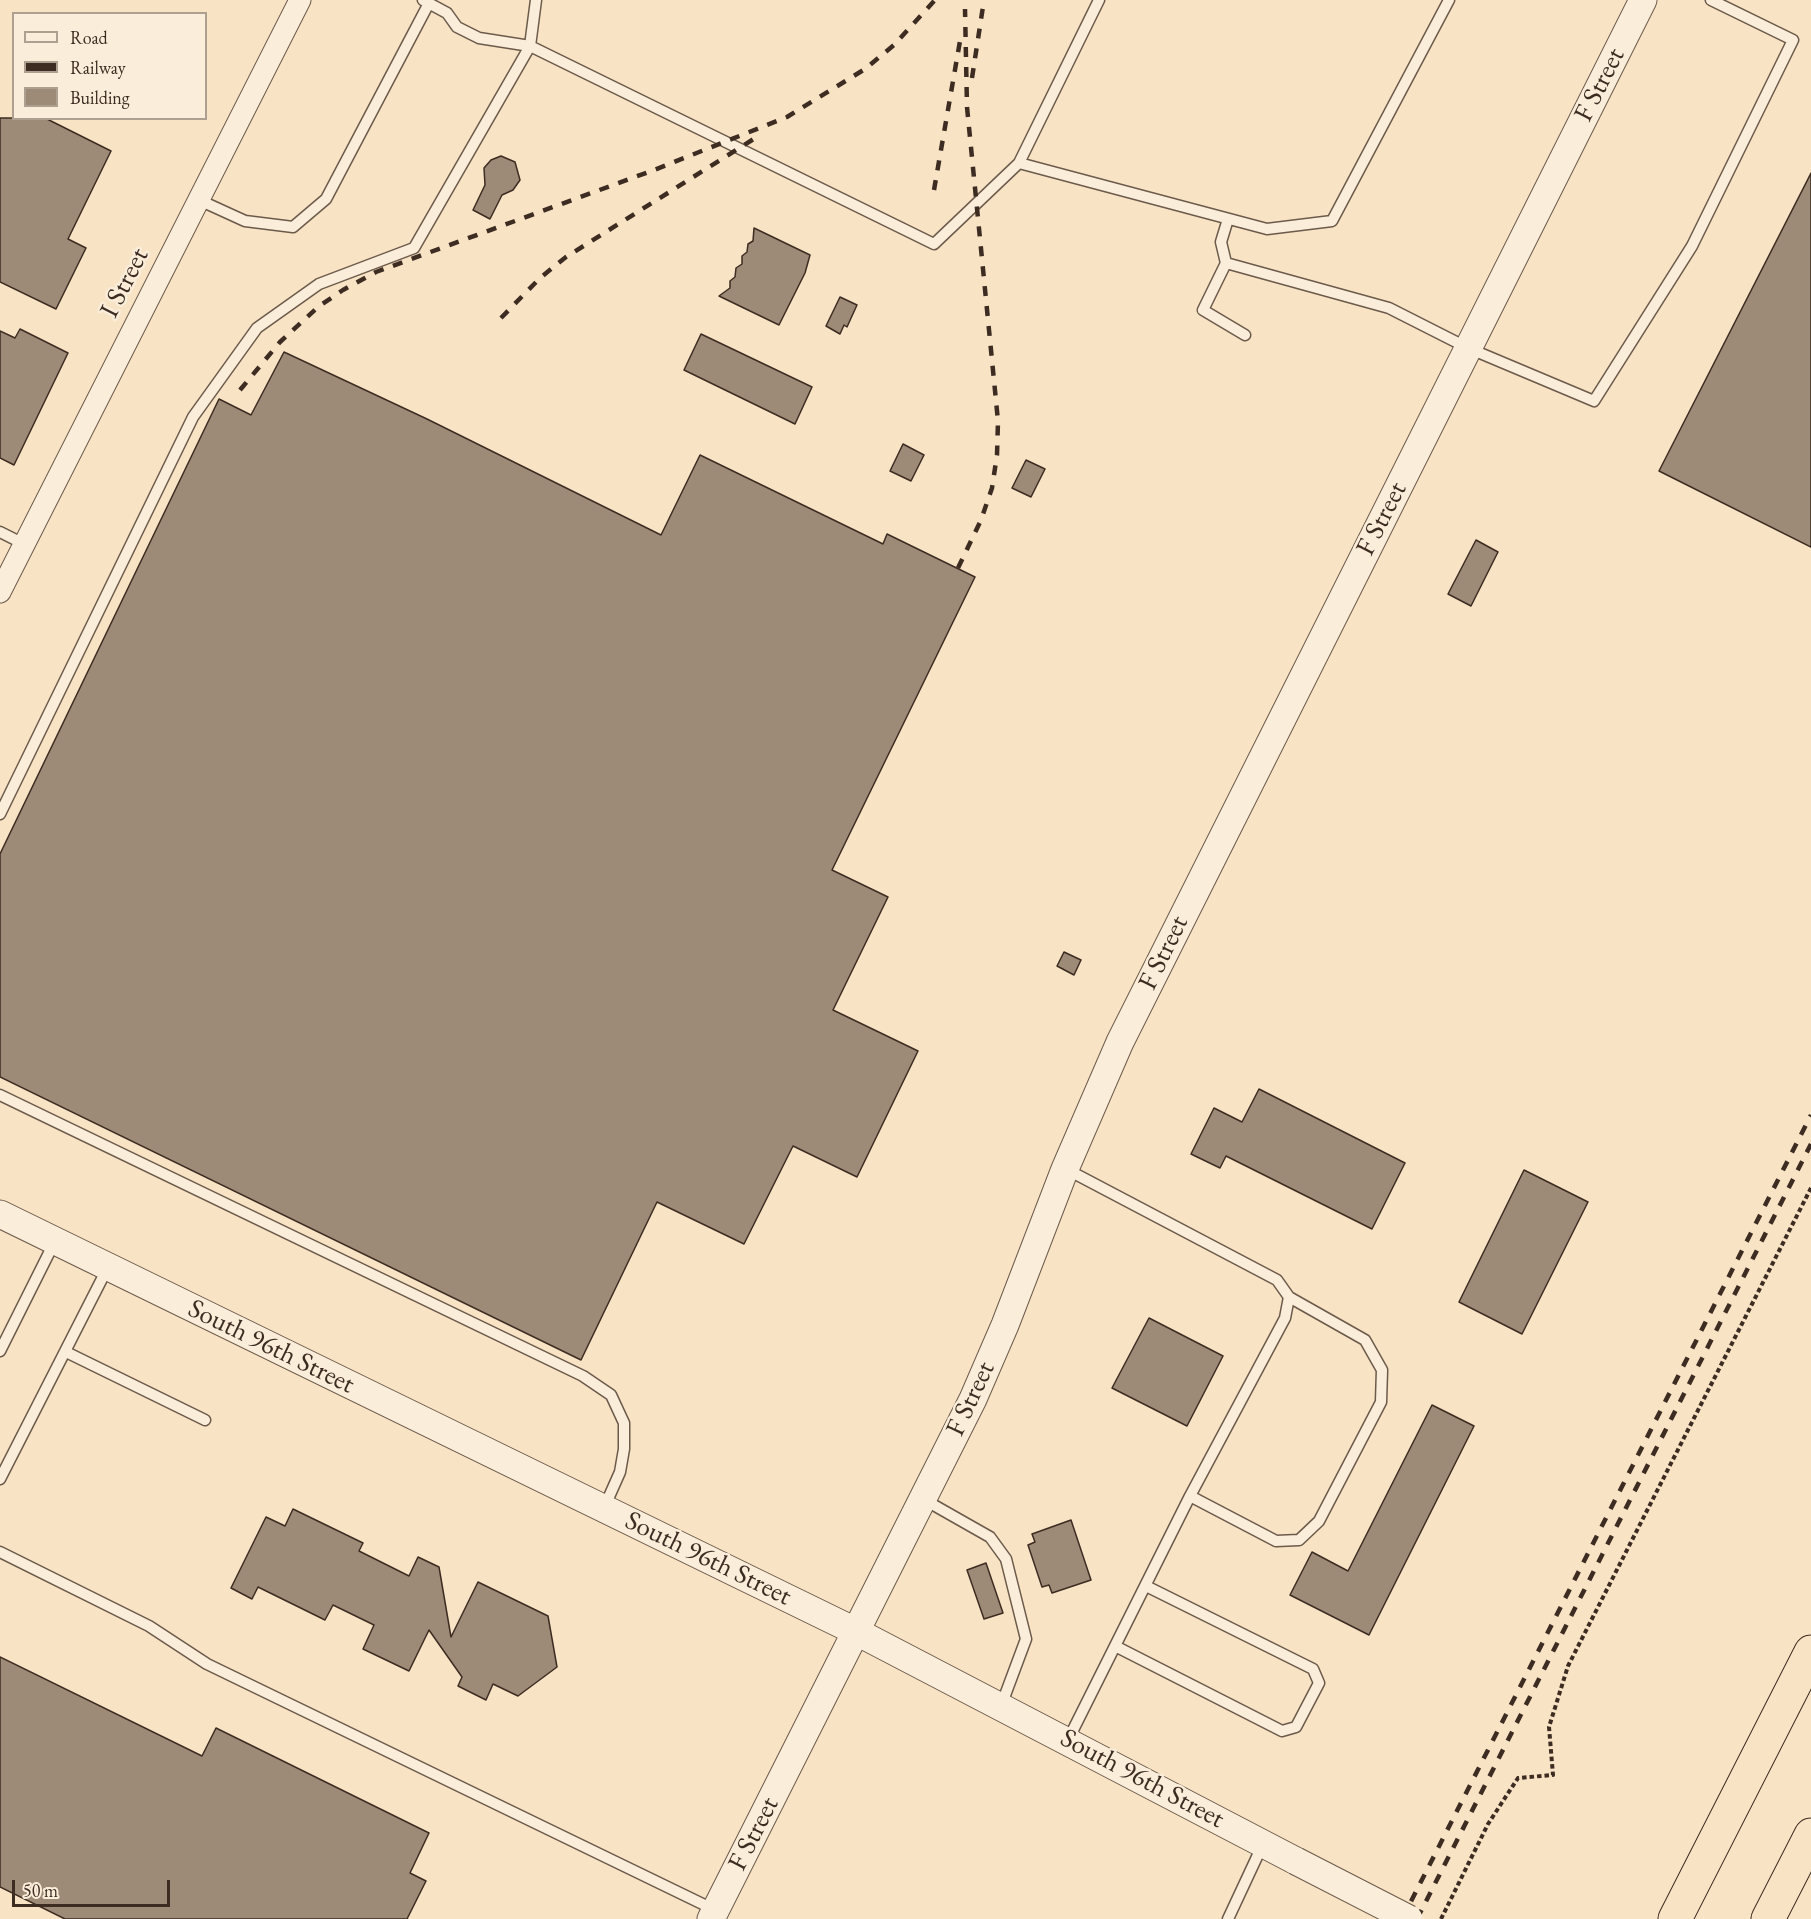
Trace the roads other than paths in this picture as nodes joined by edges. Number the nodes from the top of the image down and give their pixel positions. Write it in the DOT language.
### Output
graph roads {
  1 [pos="300,0"];
  2 [pos="536,0"];
  3 [pos="1099,0"];
  4 [pos="1449,0"];
  5 [pos="1643,0"];
  6 [pos="1711,0"];
  7 [pos="426,2"];
  8 [pos="530,46"];
  9 [pos="1019,164"];
  10 [pos="199,200"];
  11 [pos="1228,219"];
  12 [pos="1226,263"];
  13 [pos="1245,335"];
  14 [pos="1468,348"];
  15 [pos="0,532"];
  16 [pos="24,544"];
  17 [pos="0,591"];
  18 [pos="0,814"];
  19 [pos="0,1095"];
  20 [pos="1065,1169"];
  21 [pos="0,1214"];
  22 [pos="55,1241"];
  23 [pos="108,1267"];
  24 [pos="1289,1297"];
  25 [pos="0,1352"];
  26 [pos="66,1352"];
  27 [pos="205,1420"];
  28 [pos="0,1479"];
  29 [pos="1190,1496"];
  30 [pos="923,1499"];
  31 [pos="604,1508"];
  32 [pos="0,1552"];
  33 [pos="1146,1586"];
  34 [pos="857,1632"];
  35 [pos="1115,1646"];
  36 [pos="1811,1652"];
  37 [pos="1001,1706"];
  38 [pos="1068,1740"];
  39 [pos="1811,1834"];
  40 [pos="1263,1843"];
  41 [pos="713,1914"];
  42 [pos="1228,1919"];
  43 [pos="1409,1919"];
  44 [pos="1675,1919"];
  45 [pos="1768,1919"];
  1 -- 10 [label="street, I Street"];
  2 -- 8 [label="lane"];
  3 -- 9 [label="lane"];
  4 -- 11 [label="lane"];
  5 -- 14 [label="street, F Street"];
  6 -- 14 [label="lane"];
  7 -- 8 [label="lane"];
  7 -- 10 [label="lane"];
  8 -- 9 [label="lane"];
  8 -- 18 [label="lane"];
  9 -- 11 [label="lane"];
  10 -- 16 [label="street, I Street"];
  11 -- 12 [label="lane"];
  12 -- 13 [label="lane"];
  12 -- 14 [label="lane"];
  14 -- 20 [label="street, F Street"];
  15 -- 16 [label="lane"];
  16 -- 17 [label="street, I Street"];
  19 -- 31 [label="lane"];
  20 -- 24 [label="lane"];
  20 -- 30 [label="street, F Street"];
  21 -- 22 [label="street, South 96th Street"];
  22 -- 23 [label="street, South 96th Street"];
  22 -- 25 [label="lane"];
  23 -- 26 [label="lane"];
  23 -- 31 [label="street, South 96th Street"];
  24 -- 29 [label="lane"];
  24 -- 29 [label="lane"];
  26 -- 27 [label="lane"];
  26 -- 28 [label="lane"];
  29 -- 33 [label="lane"];
  30 -- 34 [label="street, F Street"];
  30 -- 37 [label="lane"];
  31 -- 34 [label="street, South 96th Street"];
  32 -- 41 [label="lane"];
  33 -- 35 [label="lane"];
  33 -- 35 [label="lane"];
  34 -- 37 [label="street, South 96th Street"];
  34 -- 41 [label="street, F Street"];
  35 -- 38 [label="lane"];
  36 -- 44 [label="highway"];
  37 -- 38 [label="street, South 96th Street"];
  38 -- 40 [label="street, South 96th Street"];
  39 -- 45 [label="highway"];
  40 -- 42 [label="lane"];
  40 -- 43 [label="street, South 96th Street, bridge"];
}
